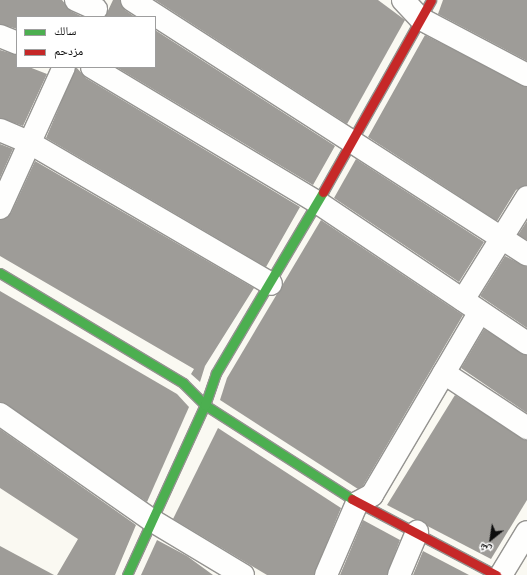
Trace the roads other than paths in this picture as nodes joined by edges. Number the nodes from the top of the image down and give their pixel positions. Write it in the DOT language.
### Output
graph roads {
  1 [pos="76,0"];
  2 [pos="132,0"];
  3 [pos="403,0"];
  4 [pos="432,0"];
  5 [pos="96,9"];
  6 [pos="421,19"];
  7 [pos="0,36"];
  8 [pos="16,43"];
  9 [pos="64,68"];
  10 [pos="94,68"];
  11 [pos="527,75"];
  12 [pos="0,130"];
  13 [pos="30,143"];
  14 [pos="352,144"];
  15 [pos="527,197"];
  16 [pos="317,202"];
  17 [pos="0,208"];
  18 [pos="501,238"];
  19 [pos="527,255"];
  20 [pos="0,273"];
  21 [pos="271,284"];
  22 [pos="471,306"];
  23 [pos="527,344"];
  24 [pos="444,373"];
  25 [pos="205,405"];
  26 [pos="0,414"];
  27 [pos="527,428"];
  28 [pos="357,503"];
  29 [pos="153,521"];
  30 [pos="417,532"];
  31 [pos="527,532"];
  32 [pos="127,575"];
  33 [pos="243,575"];
  34 [pos="326,575"];
  35 [pos="399,575"];
  36 [pos="496,575"];
  37 [pos="501,575"];
  1 -- 5 [label="street"];
  2 -- 14 [label="street"];
  3 -- 6 [label="street"];
  4 -- 6 [label="street"];
  6 -- 11 [label="street"];
  6 -- 14 [label="street"];
  7 -- 8 [label="street"];
  9 -- 13 [label="street"];
  10 -- 16 [label="street"];
  12 -- 13 [label="street"];
  13 -- 17 [label="street"];
  13 -- 21 [label="street"];
  14 -- 16 [label="street"];
  14 -- 18 [label="street"];
  15 -- 18 [label="street"];
  16 -- 21 [label="street"];
  16 -- 22 [label="street"];
  18 -- 19 [label="street"];
  18 -- 22 [label="street"];
  20 -- 25 [label="street"];
  21 -- 25 [label="street"];
  22 -- 23 [label="street"];
  22 -- 24 [label="street"];
  24 -- 27 [label="street"];
  24 -- 28 [label="street"];
  25 -- 28 [label="street"];
  25 -- 29 [label="street"];
  26 -- 29 [label="street"];
  28 -- 30 [label="street"];
  28 -- 34 [label="street"];
  29 -- 32 [label="street"];
  29 -- 33 [label="street"];
  30 -- 35 [label="street"];
  30 -- 36 [label="street"];
  31 -- 37 [label="street"];
}
